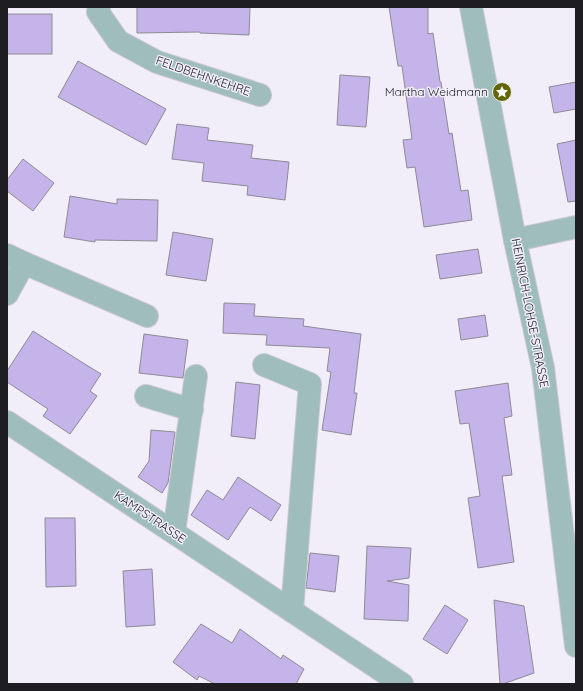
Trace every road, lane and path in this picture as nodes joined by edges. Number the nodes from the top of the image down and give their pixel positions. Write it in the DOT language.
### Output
graph roads {
  1 [pos="98,7"];
  2 [pos="471,7"];
  3 [pos="260,95"];
  4 [pos="576,227"];
  5 [pos="515,240"];
  6 [pos="16,259"];
  7 [pos="7,294"];
  8 [pos="147,316"];
  9 [pos="264,365"];
  10 [pos="196,376"];
  11 [pos="146,396"];
  12 [pos="192,410"];
  13 [pos="7,422"];
  14 [pos="175,525"];
  15 [pos="292,611"];
  16 [pos="576,646"];
  17 [pos="402,684"];
  1 -- 3 [label="street, FELDBEHNKEHRE"];
  2 -- 5 [label="street, HEINRICH-LOHSE-STRASSE"];
  4 -- 5 [label="street"];
  5 -- 16 [label="street, HEINRICH-LOHSE-STRASSE"];
  6 -- 7 [label="street"];
  6 -- 8 [label="street"];
  9 -- 15 [label="street"];
  10 -- 12 [label="street"];
  11 -- 12 [label="street"];
  12 -- 14 [label="street"];
  13 -- 15 [label="street, KAMPSTRASSE"];
  15 -- 17 [label="street, KAMPSTRASSE"];
}
